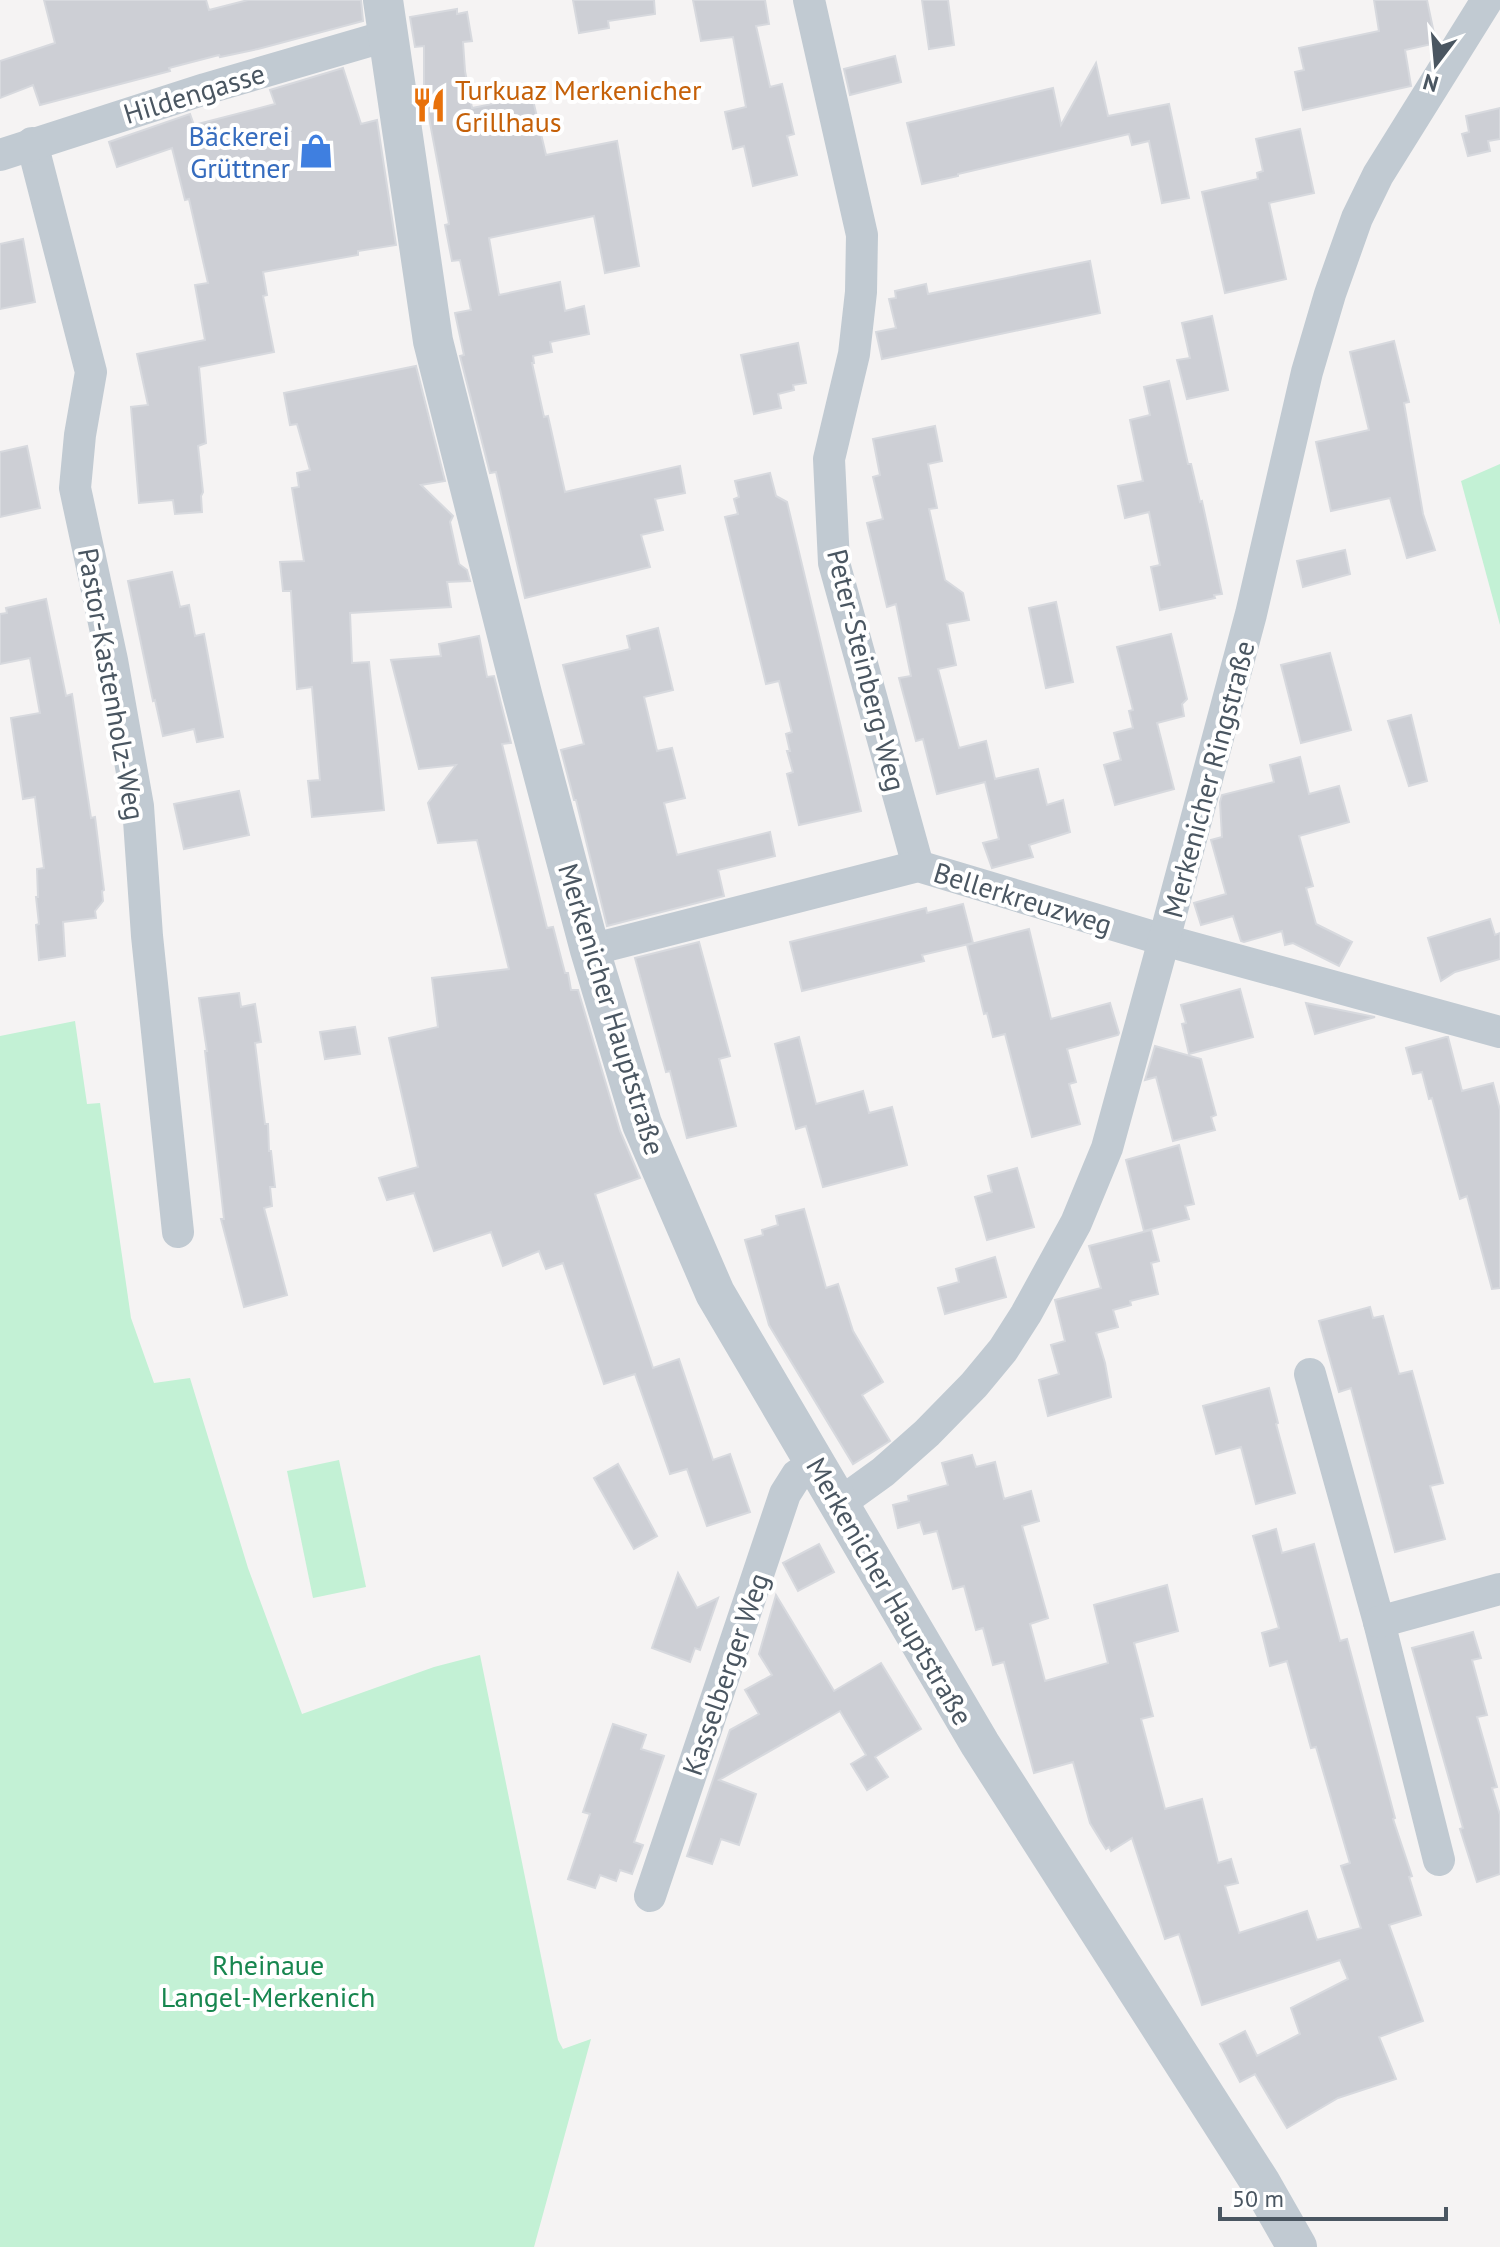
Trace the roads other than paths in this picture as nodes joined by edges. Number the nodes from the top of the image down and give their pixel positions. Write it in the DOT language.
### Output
graph roads {
  1 [pos="809,0"];
  2 [pos="1487,0"];
  3 [pos="386,9"];
  4 [pos="32,143"];
  5 [pos="0,155"];
  6 [pos="918,866"];
  7 [pos="1164,940"];
  8 [pos="590,950"];
  9 [pos="1500,1032"];
  10 [pos="178,1232"];
  11 [pos="1310,1374"];
  12 [pos="816,1464"];
  13 [pos="840,1503"];
  14 [pos="1500,1589"];
  15 [pos="1379,1622"];
  16 [pos="1439,1860"];
  17 [pos="650,1896"];
  18 [pos="1297,2247"];
  1 -- 6 [label="street, Peter-Steinberg-Weg"];
  2 -- 7 [label="street, Merkenicher Ringstraße"];
  3 -- 4 [label="street, Hildengasse"];
  3 -- 8 [label="street, Merkenicher Hauptstraße"];
  4 -- 5 [label="street, Hildengasse"];
  4 -- 10 [label="street, Pastor-Kastenholz-Weg"];
  6 -- 7 [label="street, Bellerkreuzweg"];
  6 -- 8 [label="street, Bellerkreuzweg"];
  7 -- 9 [label="street, Bellerkreuzweg"];
  7 -- 13 [label="street, Merkenicher Ringstraße"];
  8 -- 12 [label="street, Merkenicher Hauptstraße"];
  11 -- 15 [label="street"];
  12 -- 13 [label="street, Merkenicher Hauptstraße"];
  12 -- 17 [label="street, Kasselberger Weg"];
  13 -- 18 [label="street, Merkenicher Hauptstraße"];
  14 -- 15 [label="street"];
  15 -- 16 [label="street"];
}
